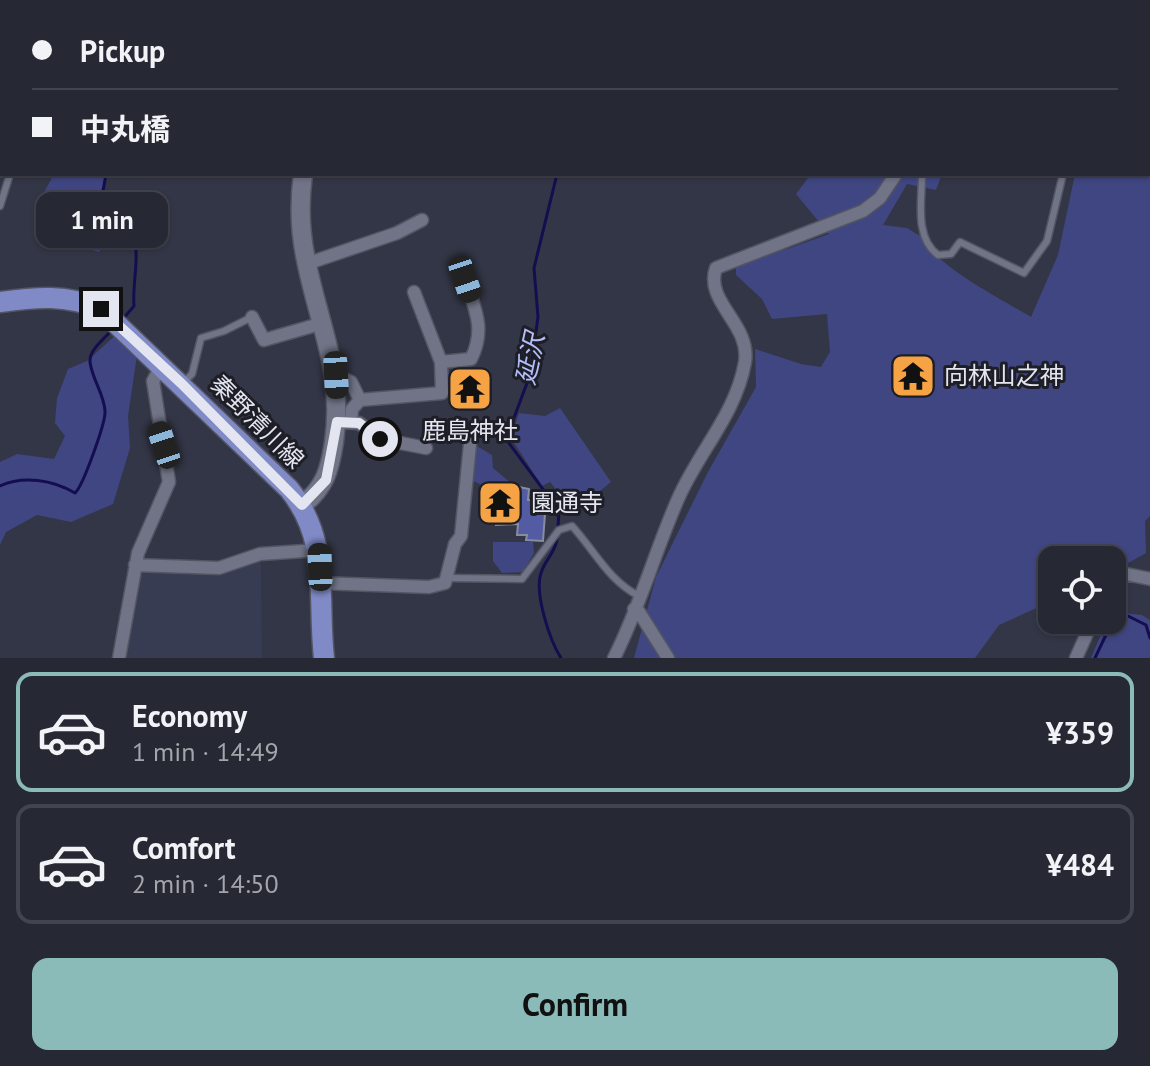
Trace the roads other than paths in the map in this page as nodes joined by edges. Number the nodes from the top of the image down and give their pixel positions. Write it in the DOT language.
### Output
graph roads {
  1 [pos="9,176"];
  2 [pos="303,176"];
  3 [pos="895,176"];
  4 [pos="922,176"];
  5 [pos="1063,176"];
  6 [pos="0,206"];
  7 [pos="422,220"];
  8 [pos="306,264"];
  9 [pos="465,279"];
  10 [pos="414,292"];
  11 [pos="0,302"];
  12 [pos="252,317"];
  13 [pos="323,323"];
  14 [pos="441,362"];
  15 [pos="162,365"];
  16 [pos="336,375"];
  17 [pos="182,384"];
  18 [pos="360,400"];
  19 [pos="344,422"];
  20 [pos="471,434"];
  21 [pos="426,448"];
  22 [pos="302,505"];
  23 [pos="319,550"];
  24 [pos="135,565"];
  25 [pos="1126,574"];
  26 [pos="449,578"];
  27 [pos="1150,579"];
  28 [pos="320,583"];
  29 [pos="639,596"];
  30 [pos="634,609"];
  31 [pos="1087,634"];
  32 [pos="119,658"];
  33 [pos="324,658"];
  34 [pos="614,658"];
  35 [pos="668,658"];
  36 [pos="1076,658"];
  1 -- 6 [label="lane"];
  2 -- 8 [label="main road"];
  3 -- 29 [label="street"];
  4 -- 5 [label="lane"];
  7 -- 8 [label="street"];
  8 -- 13 [label="main road"];
  9 -- 14 [label="street"];
  10 -- 14 [label="street"];
  11 -- 15 [label="main road, 秦野清川線"];
  12 -- 13 [label="street"];
  12 -- 17 [label="lane"];
  13 -- 16 [label="main road"];
  14 -- 18 [label="street"];
  15 -- 17 [label="main road, 秦野清川線"];
  15 -- 24 [label="street"];
  16 -- 18 [label="street"];
  16 -- 19 [label="main road"];
  17 -- 22 [label="main road, 秦野清川線"];
  18 -- 19 [label="street"];
  19 -- 21 [label="street"];
  19 -- 22 [label="main road"];
  20 -- 26 [label="street"];
  22 -- 23 [label="main road, 秦野清川線"];
  23 -- 24 [label="street"];
  23 -- 28 [label="main road, 秦野清川線"];
  24 -- 32 [label="street"];
  25 -- 27 [label="street"];
  26 -- 28 [label="street"];
  26 -- 29 [label="lane"];
  28 -- 33 [label="main road, 秦野清川線"];
  29 -- 30 [label="street"];
  30 -- 34 [label="street"];
  30 -- 35 [label="street"];
  31 -- 36 [label="street"];
}
